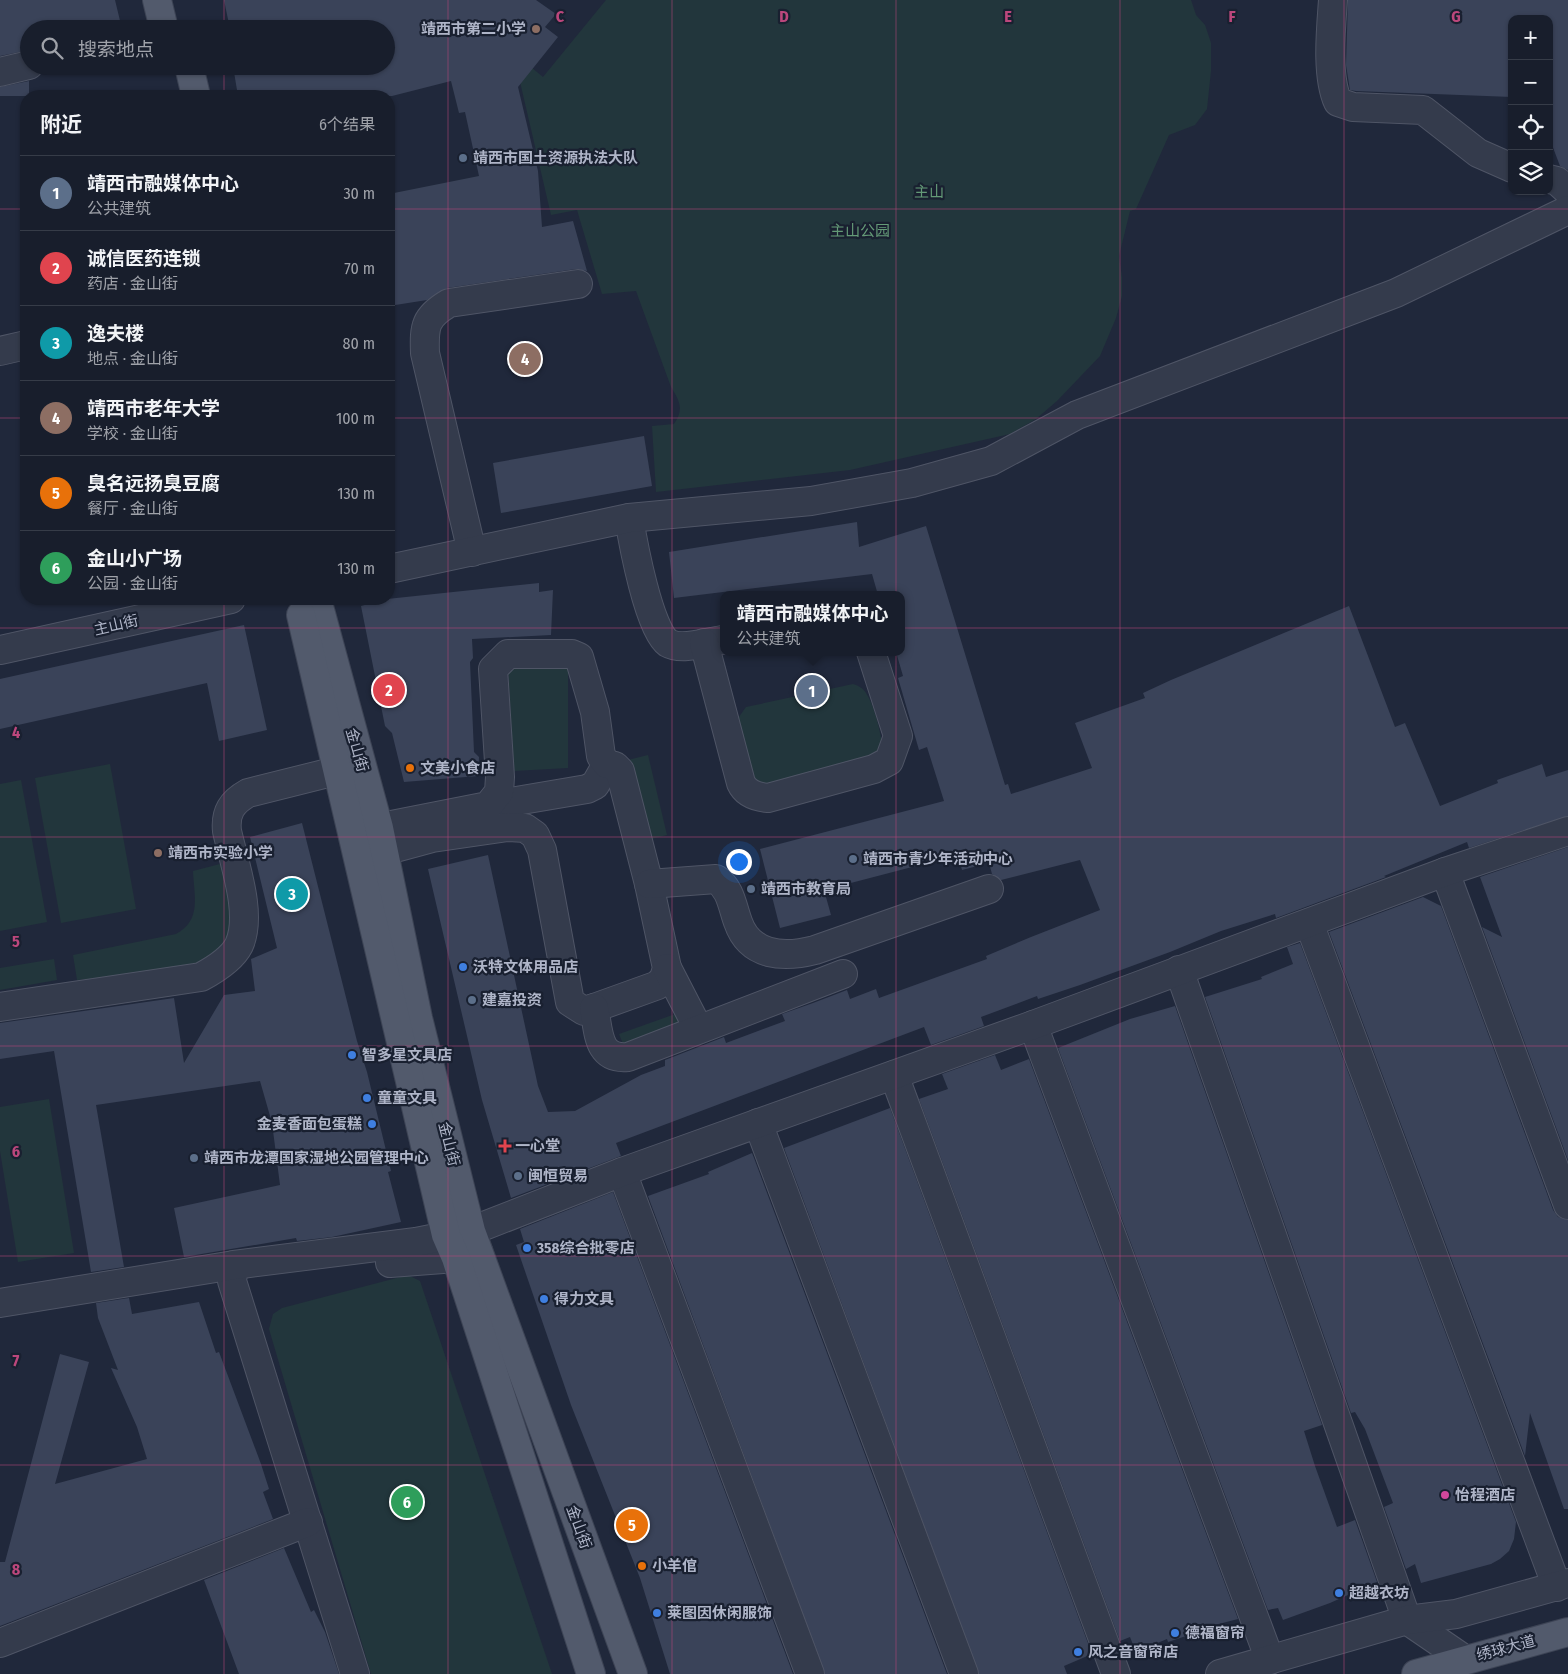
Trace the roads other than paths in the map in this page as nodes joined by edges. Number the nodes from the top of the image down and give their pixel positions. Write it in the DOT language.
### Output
graph roads {
  1 [pos="157,0"];
  2 [pos="173,0"];
  3 [pos="1333,0"];
  4 [pos="162,20"];
  5 [pos="178,20"];
  6 [pos="20,68"];
  7 [pos="0,72"];
  8 [pos="175,75"];
  9 [pos="191,75"];
  10 [pos="179,90"];
  11 [pos="195,90"];
  12 [pos="1508,166"];
  13 [pos="1553,180"];
  14 [pos="1568,191"];
  15 [pos="1568,210"];
  16 [pos="578,284"];
  17 [pos="20,346"];
  18 [pos="0,351"];
  19 [pos="629,518"];
  20 [pos="472,552"];
  21 [pos="395,568"];
  22 [pos="204,605"];
  23 [pos="300,605"];
  24 [pos="318,605"];
  25 [pos="714,641"];
  26 [pos="0,650"];
  27 [pos="872,656"];
  28 [pos="607,764"];
  29 [pos="349,768"];
  30 [pos="494,799"];
  31 [pos="1568,831"];
  32 [pos="381,840"];
  33 [pos="355,846"];
  34 [pos="1445,872"];
  35 [pos="649,884"];
  36 [pos="989,888"];
  37 [pos="1310,923"];
  38 [pos="668,968"];
  39 [pos="1179,970"];
  40 [pos="843,974"];
  41 [pos="0,1007"];
  42 [pos="594,1008"];
  43 [pos="1033,1025"];
  44 [pos="698,1028"];
  45 [pos="894,1075"];
  46 [pos="758,1123"];
  47 [pos="622,1172"];
  48 [pos="1568,1205"];
  49 [pos="463,1244"];
  50 [pos="233,1273"];
  51 [pos="0,1303"];
  52 [pos="0,1320"];
  53 [pos="308,1522"];
  54 [pos="1563,1585"];
  55 [pos="1407,1620"];
  56 [pos="1568,1632"];
  57 [pos="0,1643"];
  58 [pos="1464,1659"];
  59 [pos="1270,1660"];
  60 [pos="356,1674"];
  61 [pos="591,1674"];
  62 [pos="633,1674"];
  63 [pos="810,1674"];
  64 [pos="964,1674"];
  65 [pos="1116,1674"];
  66 [pos="1220,1674"];
  67 [pos="1416,1674"];
  1 -- 4 [label="main road"];
  2 -- 5 [label="main road"];
  3 -- 12 [label="street"];
  6 -- 7 [label="street"];
  8 -- 10 [label="main road"];
  9 -- 11 [label="main road"];
  13 -- 14 [label="street"];
  15 -- 19 [label="street"];
  16 -- 20 [label="street"];
  17 -- 18 [label="street"];
  19 -- 20 [label="street"];
  19 -- 25 [label="street"];
  20 -- 21 [label="street"];
  22 -- 26 [label="street, 主山街"];
  23 -- 29 [label="main road, 金山街"];
  24 -- 29 [label="main road, 金山街"];
  25 -- 27 [label="street"];
  28 -- 30 [label="street"];
  28 -- 30 [label="street"];
  28 -- 35 [label="street"];
  29 -- 32 [label="main road, 金山街"];
  29 -- 33 [label="main road, 金山街"];
  29 -- 41 [label="street"];
  30 -- 32 [label="street"];
  31 -- 34 [label="street"];
  32 -- 33 [label="street"];
  32 -- 42 [label="street"];
  32 -- 49 [label="main road, 金山街"];
  33 -- 49 [label="main road, 金山街"];
  34 -- 37 [label="street"];
  34 -- 48 [label="street"];
  35 -- 36 [label="street"];
  35 -- 38 [label="street"];
  37 -- 39 [label="street"];
  37 -- 54 [label="street"];
  38 -- 42 [label="street"];
  38 -- 44 [label="street"];
  39 -- 43 [label="street"];
  39 -- 55 [label="street"];
  40 -- 44 [label="street"];
  42 -- 44 [label="street"];
  43 -- 45 [label="street"];
  43 -- 59 [label="street"];
  45 -- 46 [label="street"];
  45 -- 65 [label="street"];
  46 -- 47 [label="street"];
  46 -- 64 [label="street"];
  47 -- 49 [label="street"];
  47 -- 63 [label="street"];
  49 -- 50 [label="street"];
  49 -- 61 [label="main road, 金山街"];
  49 -- 62 [label="main road, 金山街"];
  50 -- 51 [label="street"];
  50 -- 52 [label="street"];
  50 -- 53 [label="street"];
  53 -- 57 [label="street"];
  53 -- 60 [label="street"];
  54 -- 55 [label="street"];
  55 -- 58 [label="street"];
  55 -- 59 [label="street"];
  56 -- 58 [label="main road, 绣球大道"];
  58 -- 67 [label="main road, 绣球大道"];
  59 -- 66 [label="street"];
}
